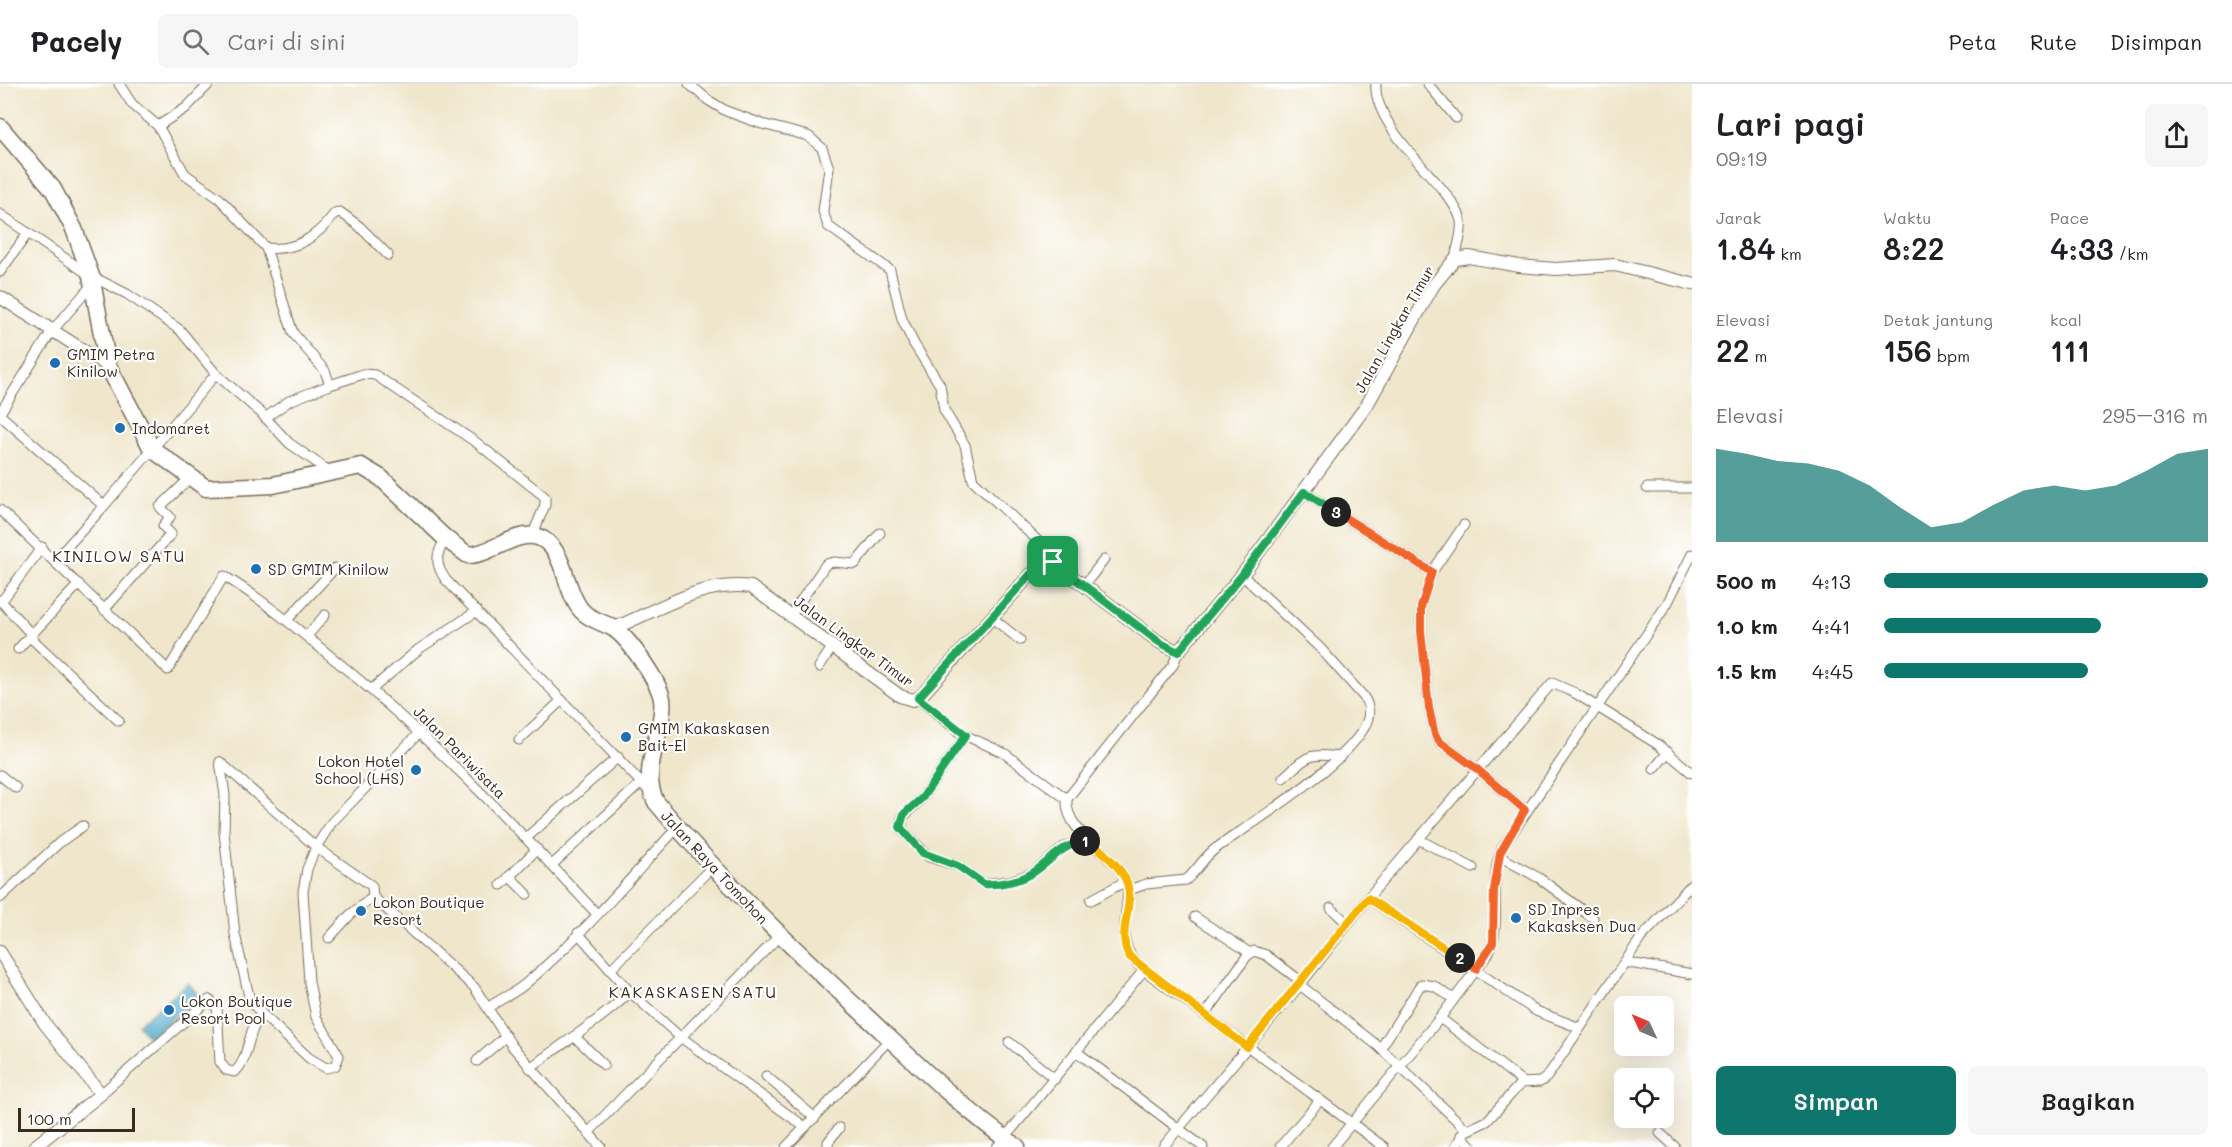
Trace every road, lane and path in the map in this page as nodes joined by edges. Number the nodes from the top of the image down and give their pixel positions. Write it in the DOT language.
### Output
graph roads {
  1 [pos="119,84"];
  2 [pos="208,84"];
  3 [pos="689,84"];
  4 [pos="1376,84"];
  5 [pos="1428,84"];
  6 [pos="1456,118"];
  7 [pos="158,126"];
  8 [pos="0,127"];
  9 [pos="0,214"];
  10 [pos="28,233"];
  11 [pos="266,248"];
  12 [pos="388,255"];
  13 [pos="1455,259"];
  14 [pos="0,272"];
  15 [pos="91,281"];
  16 [pos="1692,284"];
  17 [pos="0,297"];
  18 [pos="52,331"];
  19 [pos="108,366"];
  20 [pos="216,374"];
  21 [pos="330,385"];
  22 [pos="0,414"];
  23 [pos="266,418"];
  24 [pos="152,449"];
  25 [pos="330,472"];
  26 [pos="190,478"];
  27 [pos="1647,488"];
  28 [pos="1692,489"];
  29 [pos="1304,492"];
  30 [pos="104,506"];
  31 [pos="0,510"];
  32 [pos="1464,525"];
  33 [pos="880,533"];
  34 [pos="532,536"];
  35 [pos="446,539"];
  36 [pos="42,547"];
  37 [pos="1692,554"];
  38 [pos="55,560"];
  39 [pos="1104,560"];
  40 [pos="1053,562"];
  41 [pos="335,568"];
  42 [pos="1432,572"];
  43 [pos="1242,575"];
  44 [pos="79,584"];
  45 [pos="1085,584"];
  46 [pos="1,601"];
  47 [pos="105,610"];
  48 [pos="477,611"];
  49 [pos="325,615"];
  50 [pos="791,615"];
  51 [pos="991,617"];
  52 [pos="287,620"];
  53 [pos="621,626"];
  54 [pos="30,635"];
  55 [pos="307,636"];
  56 [pos="1020,640"];
  57 [pos="833,646"];
  58 [pos="18,649"];
  59 [pos="1178,652"];
  60 [pos="819,667"];
  61 [pos="372,689"];
  62 [pos="918,698"];
  63 [pos="562,700"];
  64 [pos="1598,708"];
  65 [pos="119,721"];
  66 [pos="420,732"];
  67 [pos="966,735"];
  68 [pos="519,740"];
  69 [pos="1668,752"];
  70 [pos="618,757"];
  71 [pos="1340,757"];
  72 [pos="1477,769"];
  73 [pos="1654,769"];
  74 [pos="1692,773"];
  75 [pos="0,775"];
  76 [pos="1283,778"];
  77 [pos="16,788"];
  78 [pos="646,788"];
  79 [pos="1067,798"];
  80 [pos="1525,810"];
  81 [pos="83,826"];
  82 [pos="677,828"];
  83 [pos="526,838"];
  84 [pos="1418,839"];
  85 [pos="1090,840"];
  86 [pos="316,846"];
  87 [pos="537,849"];
  88 [pos="1499,856"];
  89 [pos="552,865"];
  90 [pos="712,867"];
  91 [pos="1473,868"];
  92 [pos="509,876"];
  93 [pos="501,885"];
  94 [pos="1127,885"];
  95 [pos="1692,885"];
  96 [pos="527,894"];
  97 [pos="373,897"];
  98 [pos="0,898"];
  99 [pos="1368,898"];
  100 [pos="1091,900"];
  101 [pos="1331,908"];
  102 [pos="596,913"];
  103 [pos="1195,917"];
  104 [pos="1593,918"];
  105 [pos="1348,924"];
  106 [pos="578,933"];
  107 [pos="779,936"];
  108 [pos="329,938"];
  109 [pos="0,952"];
  110 [pos="1251,953"];
  111 [pos="1624,962"];
  112 [pos="1476,969"];
  113 [pos="610,970"];
  114 [pos="1144,970"];
  115 [pos="1692,974"];
  116 [pos="1301,984"];
  117 [pos="630,992"];
  118 [pos="1454,999"];
  119 [pos="489,1008"];
  120 [pos="262,1014"];
  121 [pos="1205,1015"];
  122 [pos="1440,1017"];
  123 [pos="1580,1028"];
  124 [pos="506,1036"];
  125 [pos="574,1036"];
  126 [pos="679,1036"];
  127 [pos="890,1039"];
  128 [pos="1009,1042"];
  129 [pos="1247,1047"];
  130 [pos="1381,1048"];
  131 [pos="1077,1053"];
  132 [pos="477,1061"];
  133 [pos="604,1065"];
  134 [pos="1400,1066"];
  135 [pos="530,1068"];
  136 [pos="765,1076"];
  137 [pos="1055,1079"];
  138 [pos="1523,1082"];
  139 [pos="101,1094"];
  140 [pos="1320,1100"];
  141 [pos="815,1118"];
  142 [pos="1352,1123"];
  143 [pos="805,1127"];
  144 [pos="839,1128"];
  145 [pos="1178,1130"];
  146 [pos="1464,1132"];
  147 [pos="588,1133"];
  148 [pos="1660,1133"];
  149 [pos="794,1140"];
  150 [pos="1006,1144"];
  151 [pos="34,1147"];
  152 [pos="601,1147"];
  153 [pos="786,1147"];
  154 [pos="802,1147"];
  155 [pos="828,1147"];
  156 [pos="1163,1147"];
  157 [pos="1203,1147"];
  158 [pos="1280,1147"];
  159 [pos="1332,1147"];
  160 [pos="1384,1147"];
  161 [pos="1455,1147"];
  162 [pos="1472,1147"];
  163 [pos="1675,1147"];
  1 -- 7 [label="street"];
  2 -- 7 [label="street"];
  3 -- 40 [label="street"];
  4 -- 13 [label="street"];
  5 -- 6 [label="street"];
  7 -- 11 [label="street"];
  8 -- 15 [label="highway"];
  9 -- 10 [label="street"];
  10 -- 14 [label="street"];
  10 -- 15 [label="street"];
  11 -- 12 [label="street"];
  11 -- 21 [label="street"];
  13 -- 16 [label="main road, Jalan Lingkar Timur"];
  13 -- 29 [label="main road, Jalan Lingkar Timur"];
  15 -- 18 [label="street"];
  15 -- 19 [label="highway"];
  15 -- 20 [label="street"];
  17 -- 18 [label="main road"];
  18 -- 19 [label="main road"];
  18 -- 22 [label="street"];
  19 -- 24 [label="highway"];
  20 -- 23 [label="street"];
  20 -- 24 [label="street"];
  21 -- 23 [label="street"];
  21 -- 34 [label="street"];
  22 -- 30 [label="street"];
  23 -- 25 [label="street"];
  24 -- 26 [label="highway"];
  24 -- 30 [label="street"];
  25 -- 26 [label="highway"];
  25 -- 35 [label="highway"];
  26 -- 47 [label="street"];
  27 -- 28 [label="street"];
  29 -- 42 [label="street"];
  29 -- 43 [label="main road, Jalan Lingkar Timur"];
  30 -- 38 [label="street"];
  31 -- 36 [label="street"];
  32 -- 42 [label="street"];
  33 -- 50 [label="street"];
  34 -- 35 [label="highway"];
  34 -- 53 [label="highway"];
  35 -- 48 [label="street"];
  36 -- 38 [label="street"];
  36 -- 46 [label="street"];
  37 -- 64 [label="street"];
  38 -- 44 [label="street"];
  39 -- 45 [label="street"];
  40 -- 45 [label="main road"];
  40 -- 51 [label="main road, Jalan Lingkar Timur"];
  41 -- 52 [label="street"];
  42 -- 72 [label="street"];
  43 -- 59 [label="main road, Jalan Lingkar Timur"];
  43 -- 71 [label="street"];
  44 -- 47 [label="street"];
  44 -- 54 [label="street"];
  45 -- 59 [label="main road"];
  46 -- 54 [label="street"];
  47 -- 52 [label="street, Jalan Pariwisata"];
  48 -- 61 [label="street"];
  48 -- 63 [label="street"];
  49 -- 55 [label="street"];
  50 -- 53 [label="main road, Jalan Lingkar Timur"];
  50 -- 57 [label="main road, Jalan Lingkar Timur"];
  51 -- 56 [label="street"];
  51 -- 62 [label="main road, Jalan Lingkar Timur"];
  52 -- 55 [label="street, Jalan Pariwisata"];
  53 -- 78 [label="highway"];
  54 -- 58 [label="street"];
  54 -- 65 [label="street"];
  55 -- 61 [label="street, Jalan Pariwisata"];
  57 -- 60 [label="street"];
  57 -- 62 [label="main road, Jalan Lingkar Timur"];
  59 -- 79 [label="street"];
  61 -- 66 [label="street, Jalan Pariwisata"];
  62 -- 67 [label="street"];
  63 -- 68 [label="street"];
  63 -- 70 [label="street"];
  64 -- 69 [label="street"];
  64 -- 72 [label="street"];
  64 -- 80 [label="street"];
  66 -- 83 [label="street, Jalan Pariwisata"];
  66 -- 86 [label="street"];
  67 -- 79 [label="street"];
  67 -- 85 [label="street"];
  69 -- 73 [label="street"];
  69 -- 74 [label="street"];
  70 -- 78 [label="street"];
  70 -- 83 [label="street"];
  71 -- 76 [label="street"];
  71 -- 94 [label="street"];
  72 -- 80 [label="street"];
  72 -- 84 [label="street"];
  75 -- 77 [label="street"];
  78 -- 82 [label="highway, Jalan Raya Tomohon"];
  78 -- 89 [label="street"];
  79 -- 85 [label="street"];
  80 -- 88 [label="street"];
  81 -- 98 [label="street"];
  82 -- 90 [label="highway, Jalan Raya Tomohon"];
  82 -- 102 [label="street"];
  83 -- 87 [label="street, Jalan Pariwisata"];
  84 -- 91 [label="street"];
  84 -- 99 [label="street"];
  85 -- 94 [label="street"];
  86 -- 97 [label="street"];
  86 -- 120 [label="street"];
  86 -- 120 [label="street"];
  87 -- 89 [label="street, Jalan Pariwisata"];
  87 -- 92 [label="street"];
  88 -- 104 [label="street"];
  88 -- 112 [label="street"];
  89 -- 102 [label="street, Jalan Pariwisata"];
  90 -- 107 [label="highway, Jalan Raya Tomohon"];
  90 -- 113 [label="street"];
  92 -- 93 [label="street"];
  92 -- 96 [label="street"];
  94 -- 100 [label="street"];
  94 -- 114 [label="street"];
  95 -- 111 [label="street"];
  97 -- 108 [label="street"];
  97 -- 119 [label="street"];
  99 -- 105 [label="street"];
  99 -- 112 [label="street"];
  101 -- 105 [label="street"];
  102 -- 106 [label="street"];
  103 -- 110 [label="street"];
  105 -- 116 [label="street"];
  106 -- 113 [label="street"];
  106 -- 119 [label="street"];
  107 -- 126 [label="street"];
  107 -- 127 [label="highway, Jalan Raya Tomohon"];
  109 -- 139 [label="main road"];
  110 -- 116 [label="street"];
  110 -- 121 [label="street"];
  111 -- 115 [label="street"];
  111 -- 123 [label="street"];
  112 -- 118 [label="street"];
  112 -- 123 [label="street"];
  113 -- 117 [label="street"];
  114 -- 121 [label="street"];
  114 -- 131 [label="street"];
  116 -- 129 [label="street"];
  116 -- 130 [label="street"];
  117 -- 125 [label="street"];
  117 -- 126 [label="street"];
  118 -- 122 [label="street"];
  118 -- 130 [label="street"];
  119 -- 124 [label="street"];
  120 -- 139 [label="street"];
  121 -- 129 [label="street"];
  122 -- 134 [label="street"];
  122 -- 138 [label="street"];
  123 -- 138 [label="street"];
  124 -- 132 [label="street"];
  124 -- 135 [label="street"];
  125 -- 133 [label="street"];
  125 -- 135 [label="street"];
  126 -- 143 [label="street"];
  126 -- 147 [label="street"];
  127 -- 141 [label="street"];
  127 -- 150 [label="highway, Jalan Raya Tomohon"];
  128 -- 137 [label="street"];
  129 -- 140 [label="street"];
  129 -- 145 [label="street"];
  130 -- 134 [label="street"];
  131 -- 137 [label="street"];
  131 -- 145 [label="street"];
  134 -- 142 [label="street"];
  134 -- 146 [label="street"];
  135 -- 147 [label="street"];
  136 -- 141 [label="street"];
  137 -- 150 [label="street"];
  138 -- 146 [label="street"];
  139 -- 151 [label="main road"];
  140 -- 142 [label="street"];
  140 -- 158 [label="street"];
  141 -- 143 [label="street"];
  142 -- 159 [label="street"];
  142 -- 160 [label="street"];
  143 -- 149 [label="street"];
  144 -- 155 [label="street"];
  145 -- 156 [label="street"];
  145 -- 157 [label="street"];
  146 -- 161 [label="street"];
  146 -- 162 [label="street"];
  147 -- 152 [label="street"];
  148 -- 163 [label="street"];
  149 -- 153 [label="street"];
  149 -- 154 [label="street"];
}
